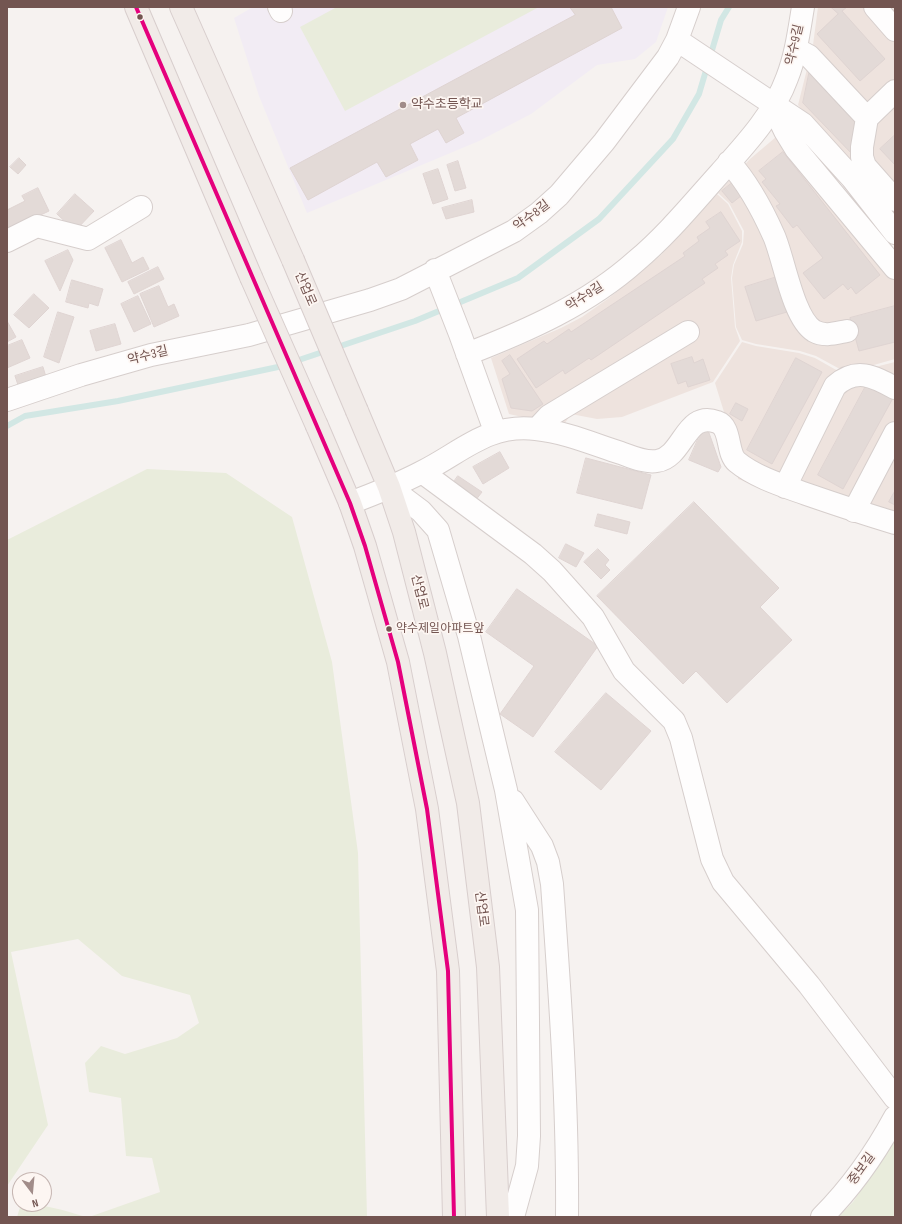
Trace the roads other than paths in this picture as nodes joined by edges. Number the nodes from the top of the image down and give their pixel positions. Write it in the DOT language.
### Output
graph roads {
  1 [pos="136,7"];
  2 [pos="181,7"];
  3 [pos="689,7"];
  4 [pos="803,7"];
  5 [pos="875,7"];
  6 [pos="895,30"];
  7 [pos="677,40"];
  8 [pos="796,49"];
  9 [pos="895,91"];
  10 [pos="773,106"];
  11 [pos="867,118"];
  12 [pos="729,162"];
  13 [pos="859,172"];
  14 [pos="895,200"];
  15 [pos="141,207"];
  16 [pos="895,233"];
  17 [pos="7,241"];
  18 [pos="895,268"];
  19 [pos="437,277"];
  20 [pos="293,324"];
  21 [pos="847,330"];
  22 [pos="688,332"];
  23 [pos="464,344"];
  24 [pos="895,388"];
  25 [pos="7,400"];
  26 [pos="537,429"];
  27 [pos="495,431"];
  28 [pos="895,433"];
  29 [pos="422,472"];
  30 [pos="785,487"];
  31 [pos="389,488"];
  32 [pos="350,504"];
  33 [pos="854,511"];
  34 [pos="895,523"];
  35 [pos="506,790"];
  36 [pos="895,1098"];
  37 [pos="895,1117"];
  38 [pos="454,1217"];
  39 [pos="498,1217"];
  40 [pos="514,1217"];
  41 [pos="567,1217"];
  42 [pos="822,1217"];
  1 -- 32 [label="main road, bridge"];
  2 -- 31 [label="main road, 산업로, bridge"];
  3 -- 7 [label="street, 약수8길"];
  4 -- 8 [label="street, 약수9길"];
  5 -- 6 [label="street"];
  7 -- 10 [label="street"];
  7 -- 19 [label="street, 약수8길"];
  8 -- 10 [label="street, 약수9길"];
  8 -- 11 [label="street"];
  9 -- 11 [label="street"];
  10 -- 12 [label="street, 약수9길"];
  10 -- 13 [label="street"];
  10 -- 18 [label="street"];
  11 -- 13 [label="street"];
  12 -- 21 [label="street"];
  12 -- 23 [label="street, 약수9길"];
  13 -- 14 [label="street"];
  13 -- 16 [label="street"];
  15 -- 17 [label="street"];
  19 -- 20 [label="street, 약수8길"];
  19 -- 23 [label="street"];
  20 -- 25 [label="street, 약수3길"];
  22 -- 26 [label="street"];
  23 -- 27 [label="street"];
  24 -- 30 [label="street"];
  26 -- 27 [label="street"];
  26 -- 30 [label="street"];
  27 -- 29 [label="street"];
  28 -- 33 [label="street"];
  29 -- 31 [label="street"];
  29 -- 36 [label="street"];
  30 -- 33 [label="street"];
  31 -- 32 [label="street"];
  31 -- 35 [label="street"];
  31 -- 39 [label="main road, 산업로"];
  32 -- 38 [label="main road"];
  33 -- 34 [label="street"];
  35 -- 40 [label="street"];
  35 -- 41 [label="street"];
  37 -- 42 [label="street, 중보길"];
}
